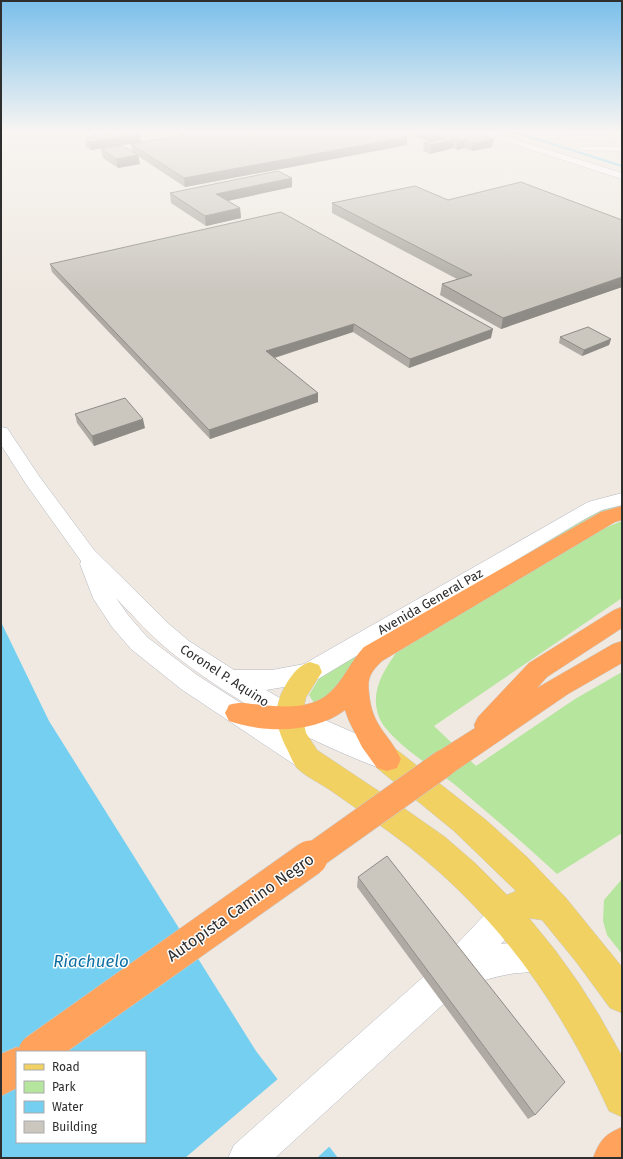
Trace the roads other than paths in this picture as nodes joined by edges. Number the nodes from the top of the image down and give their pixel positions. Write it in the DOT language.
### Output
graph roads {
  1 [pos="1,432"];
  2 [pos="622,499"];
  3 [pos="622,513"];
  4 [pos="87,556"];
  5 [pos="622,616"];
  6 [pos="622,651"];
  7 [pos="310,672"];
  8 [pos="356,676"];
  9 [pos="232,680"];
  10 [pos="238,714"];
  11 [pos="288,716"];
  12 [pos="453,756"];
  13 [pos="308,759"];
  14 [pos="387,759"];
  15 [pos="555,909"];
  16 [pos="505,916"];
  17 [pos="538,956"];
  18 [pos="451,975"];
  19 [pos="622,996"];
  20 [pos="37,1051"];
  21 [pos="16,1066"];
  22 [pos="1,1077"];
  23 [pos="622,1098"];
  24 [pos="622,1147"];
  25 [pos="247,1158"];
  26 [pos="613,1158"];
  1 -- 4 [label="street, Coronel P. Aquino"];
  2 -- 7 [label="street, Avenida General Paz"];
  3 -- 8 [label="highway"];
  4 -- 9 [label="street, Coronel P. Aquino"];
  4 -- 10 [label="street, Coronel P. Aquino"];
  5 -- 12 [label="highway"];
  6 -- 12 [label="highway"];
  7 -- 9 [label="street, Avenida General Paz"];
  7 -- 11 [label="main road"];
  8 -- 11 [label="highway"];
  8 -- 14 [label="highway"];
  9 -- 11 [label="street, Coronel P. Aquino"];
  10 -- 11 [label="highway"];
  10 -- 13 [label="street, Coronel P. Aquino"];
  11 -- 13 [label="main road"];
  11 -- 14 [label="street, Coronel P. Aquino"];
  12 -- 20 [label="highway, Autopista Camino Negro, bridge"];
  13 -- 16 [label="main road"];
  14 -- 15 [label="main road"];
  15 -- 16 [label="main road"];
  15 -- 19 [label="main road"];
  16 -- 17 [label="main road"];
  16 -- 18 [label="street"];
  17 -- 18 [label="street"];
  17 -- 23 [label="main road"];
  18 -- 25 [label="street"];
  21 -- 22 [label="highway"];
  24 -- 26 [label="highway"];
}
